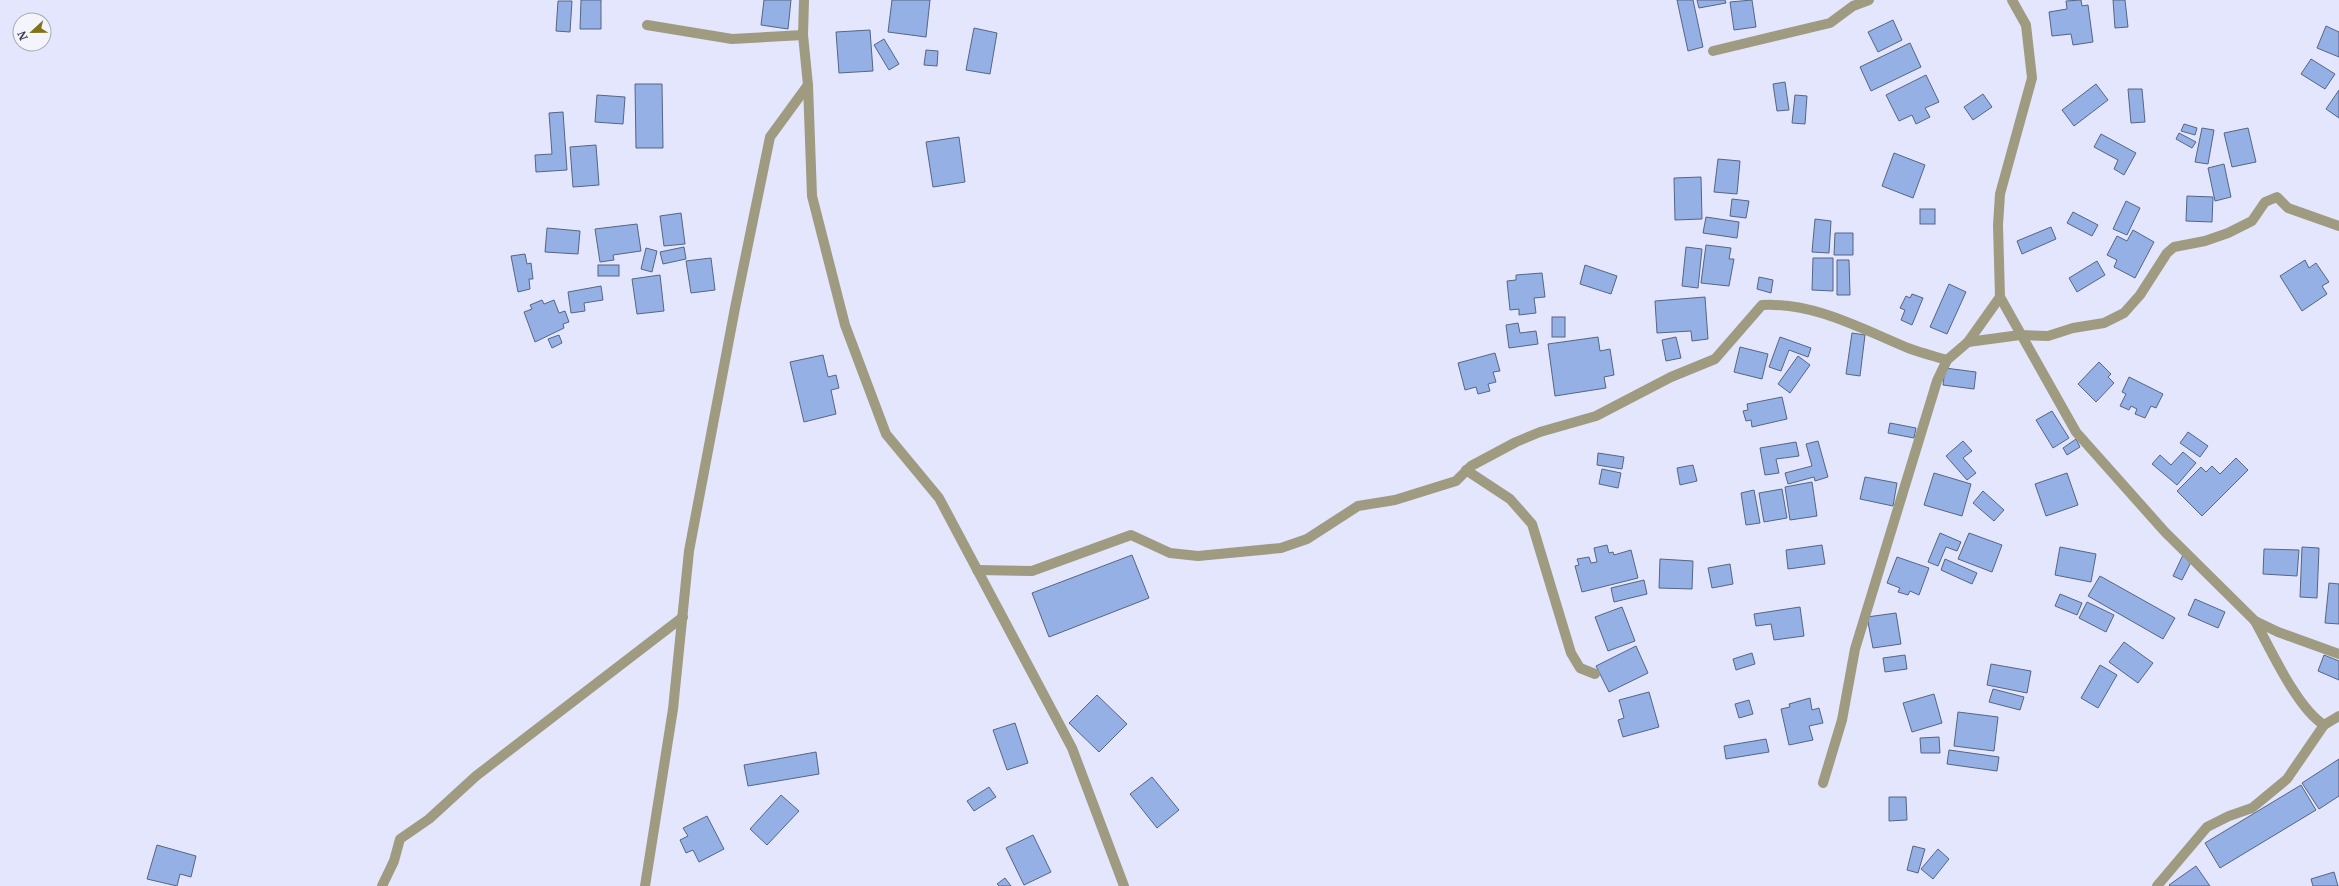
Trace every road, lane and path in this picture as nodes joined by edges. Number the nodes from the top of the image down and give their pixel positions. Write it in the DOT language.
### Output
graph roads {
  1 [pos="804,0"];
  2 [pos="1869,0"];
  3 [pos="2012,0"];
  4 [pos="647,24"];
  5 [pos="803,35"];
  6 [pos="1713,51"];
  7 [pos="808,85"];
  8 [pos="2339,226"];
  9 [pos="2000,297"];
  10 [pos="2020,335"];
  11 [pos="1968,342"];
  12 [pos="1947,360"];
  13 [pos="1466,470"];
  14 [pos="977,570"];
  15 [pos="682,617"];
  16 [pos="2255,621"];
  17 [pos="2339,654"];
  18 [pos="1595,674"];
  19 [pos="2339,716"];
  20 [pos="2324,725"];
  21 [pos="1823,783"];
  22 [pos="382,886"];
  23 [pos="645,886"];
  24 [pos="1124,886"];
  25 [pos="2157,886"];
  1 -- 5 [label="street"];
  2 -- 6 [label="street"];
  3 -- 9 [label="street"];
  4 -- 5 [label="street"];
  5 -- 7 [label="street"];
  7 -- 14 [label="street"];
  7 -- 15 [label="street"];
  8 -- 10 [label="street"];
  9 -- 10 [label="street"];
  9 -- 11 [label="street"];
  10 -- 11 [label="street"];
  10 -- 16 [label="street"];
  11 -- 12 [label="street"];
  12 -- 13 [label="street"];
  12 -- 21 [label="street"];
  13 -- 14 [label="street"];
  13 -- 18 [label="street"];
  14 -- 24 [label="street"];
  15 -- 22 [label="street"];
  15 -- 23 [label="street"];
  16 -- 17 [label="street"];
  16 -- 20 [label="street"];
  19 -- 20 [label="street"];
  20 -- 25 [label="street"];
}
